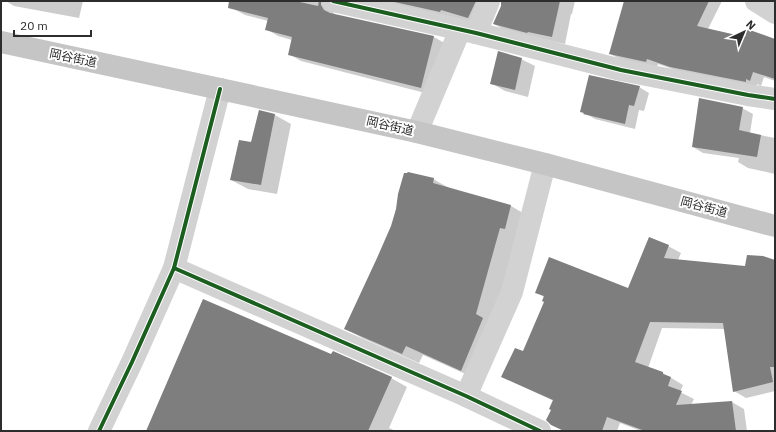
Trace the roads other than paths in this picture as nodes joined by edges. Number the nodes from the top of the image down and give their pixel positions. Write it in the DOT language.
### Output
graph roads {
  1 [pos="333,1"];
  2 [pos="489,1"];
  3 [pos="756,1"];
  4 [pos="775,13"];
  5 [pos="468,31"];
  6 [pos="1,42"];
  7 [pos="220,89"];
  8 [pos="775,99"];
  9 [pos="416,132"];
  10 [pos="545,164"];
  11 [pos="775,226"];
  12 [pos="174,268"];
  13 [pos="466,396"];
  14 [pos="99,431"];
  15 [pos="540,431"];
  1 -- 5 [label="street"];
  2 -- 5 [label="street"];
  3 -- 4 [label="street"];
  5 -- 8 [label="street"];
  5 -- 9 [label="street"];
  6 -- 7 [label="main road, 岡谷街道"];
  7 -- 9 [label="main road, 岡谷街道"];
  7 -- 12 [label="street"];
  9 -- 10 [label="main road, 岡谷街道"];
  10 -- 11 [label="main road, 岡谷街道"];
  10 -- 13 [label="street"];
  12 -- 13 [label="street"];
  12 -- 14 [label="street"];
  13 -- 15 [label="street"];
}
